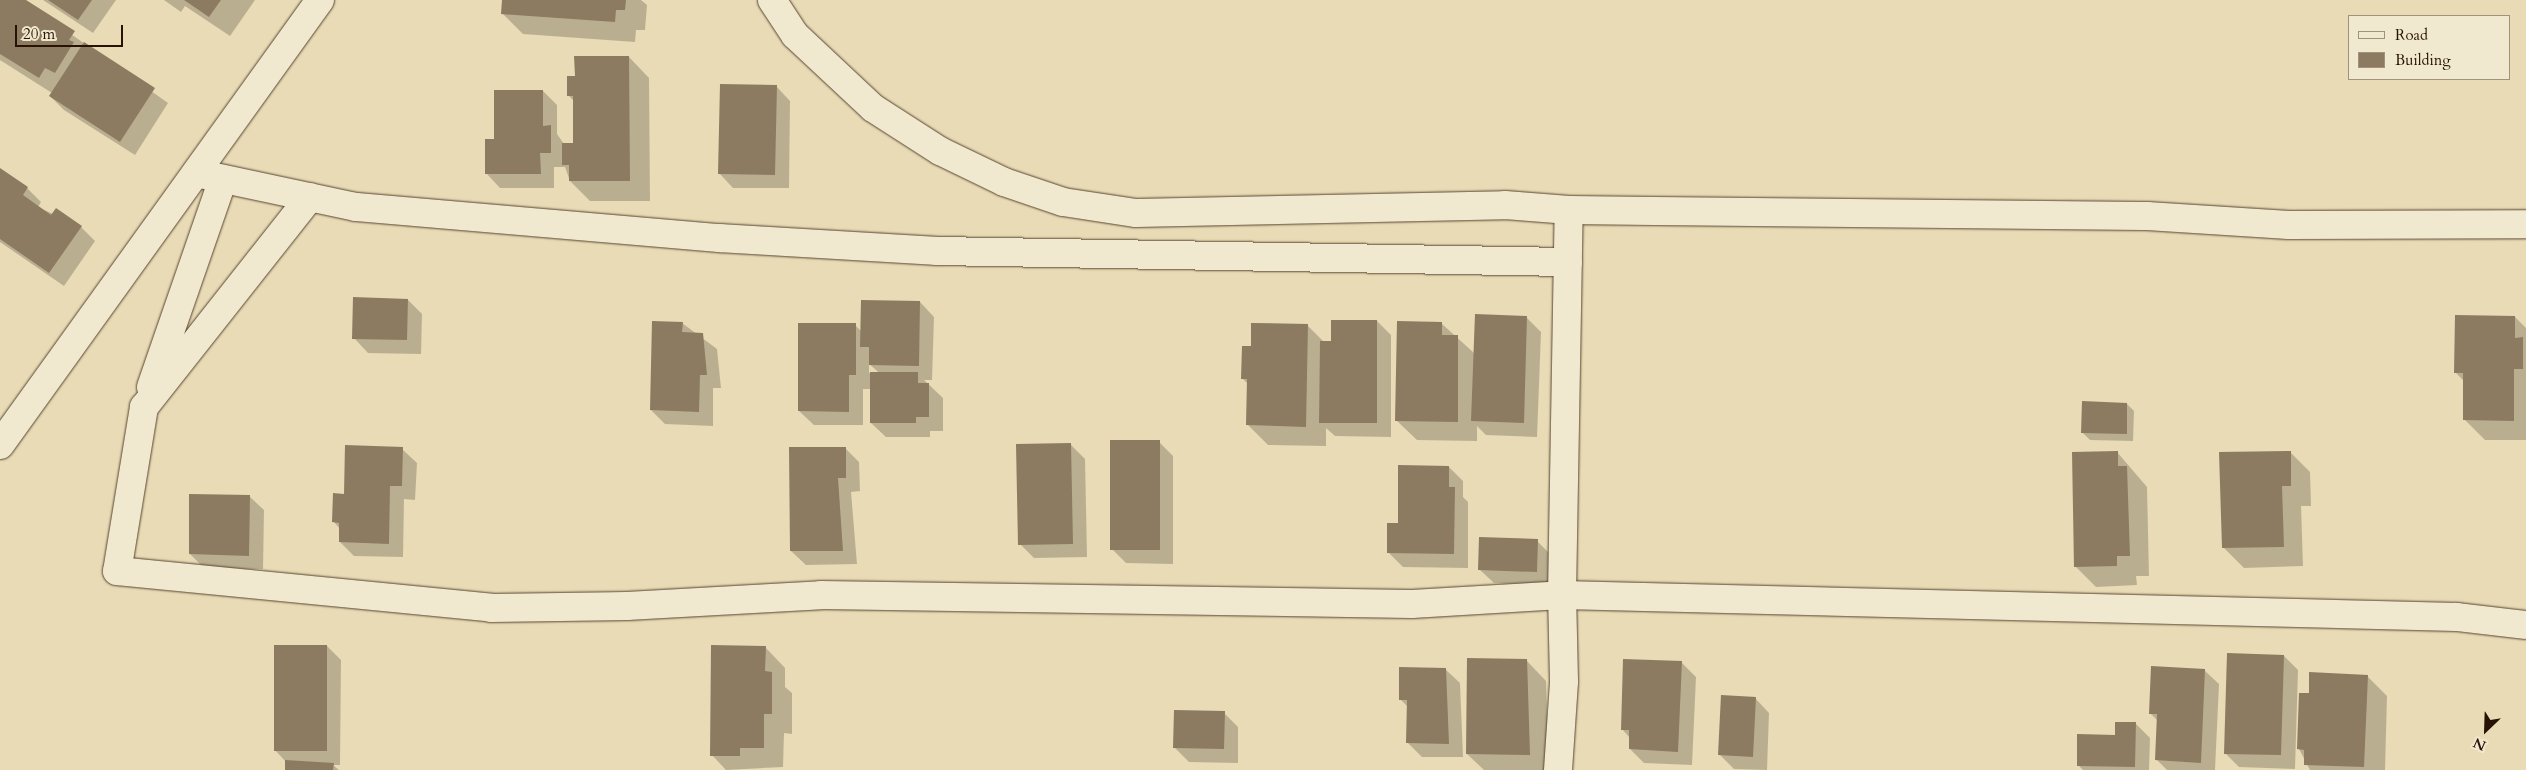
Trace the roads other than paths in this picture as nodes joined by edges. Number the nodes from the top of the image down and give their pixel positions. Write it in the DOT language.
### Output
graph roads {
  1 [pos="320,0"];
  2 [pos="772,0"];
  3 [pos="196,173"];
  4 [pos="223,179"];
  5 [pos="310,197"];
  6 [pos="1569,210"];
  7 [pos="2526,224"];
  8 [pos="1568,262"];
  9 [pos="144,407"];
  10 [pos="0,445"];
  11 [pos="1562,595"];
  12 [pos="2526,625"];
  13 [pos="1558,770"];
  1 -- 3 [label="street"];
  2 -- 6 [label="street"];
  3 -- 4 [label="street"];
  3 -- 10 [label="street"];
  4 -- 5 [label="street"];
  4 -- 9 [label="street"];
  5 -- 8 [label="street"];
  5 -- 9 [label="street"];
  6 -- 7 [label="street"];
  6 -- 8 [label="street"];
  8 -- 11 [label="street"];
  9 -- 11 [label="street"];
  11 -- 12 [label="street"];
  11 -- 13 [label="street"];
}
